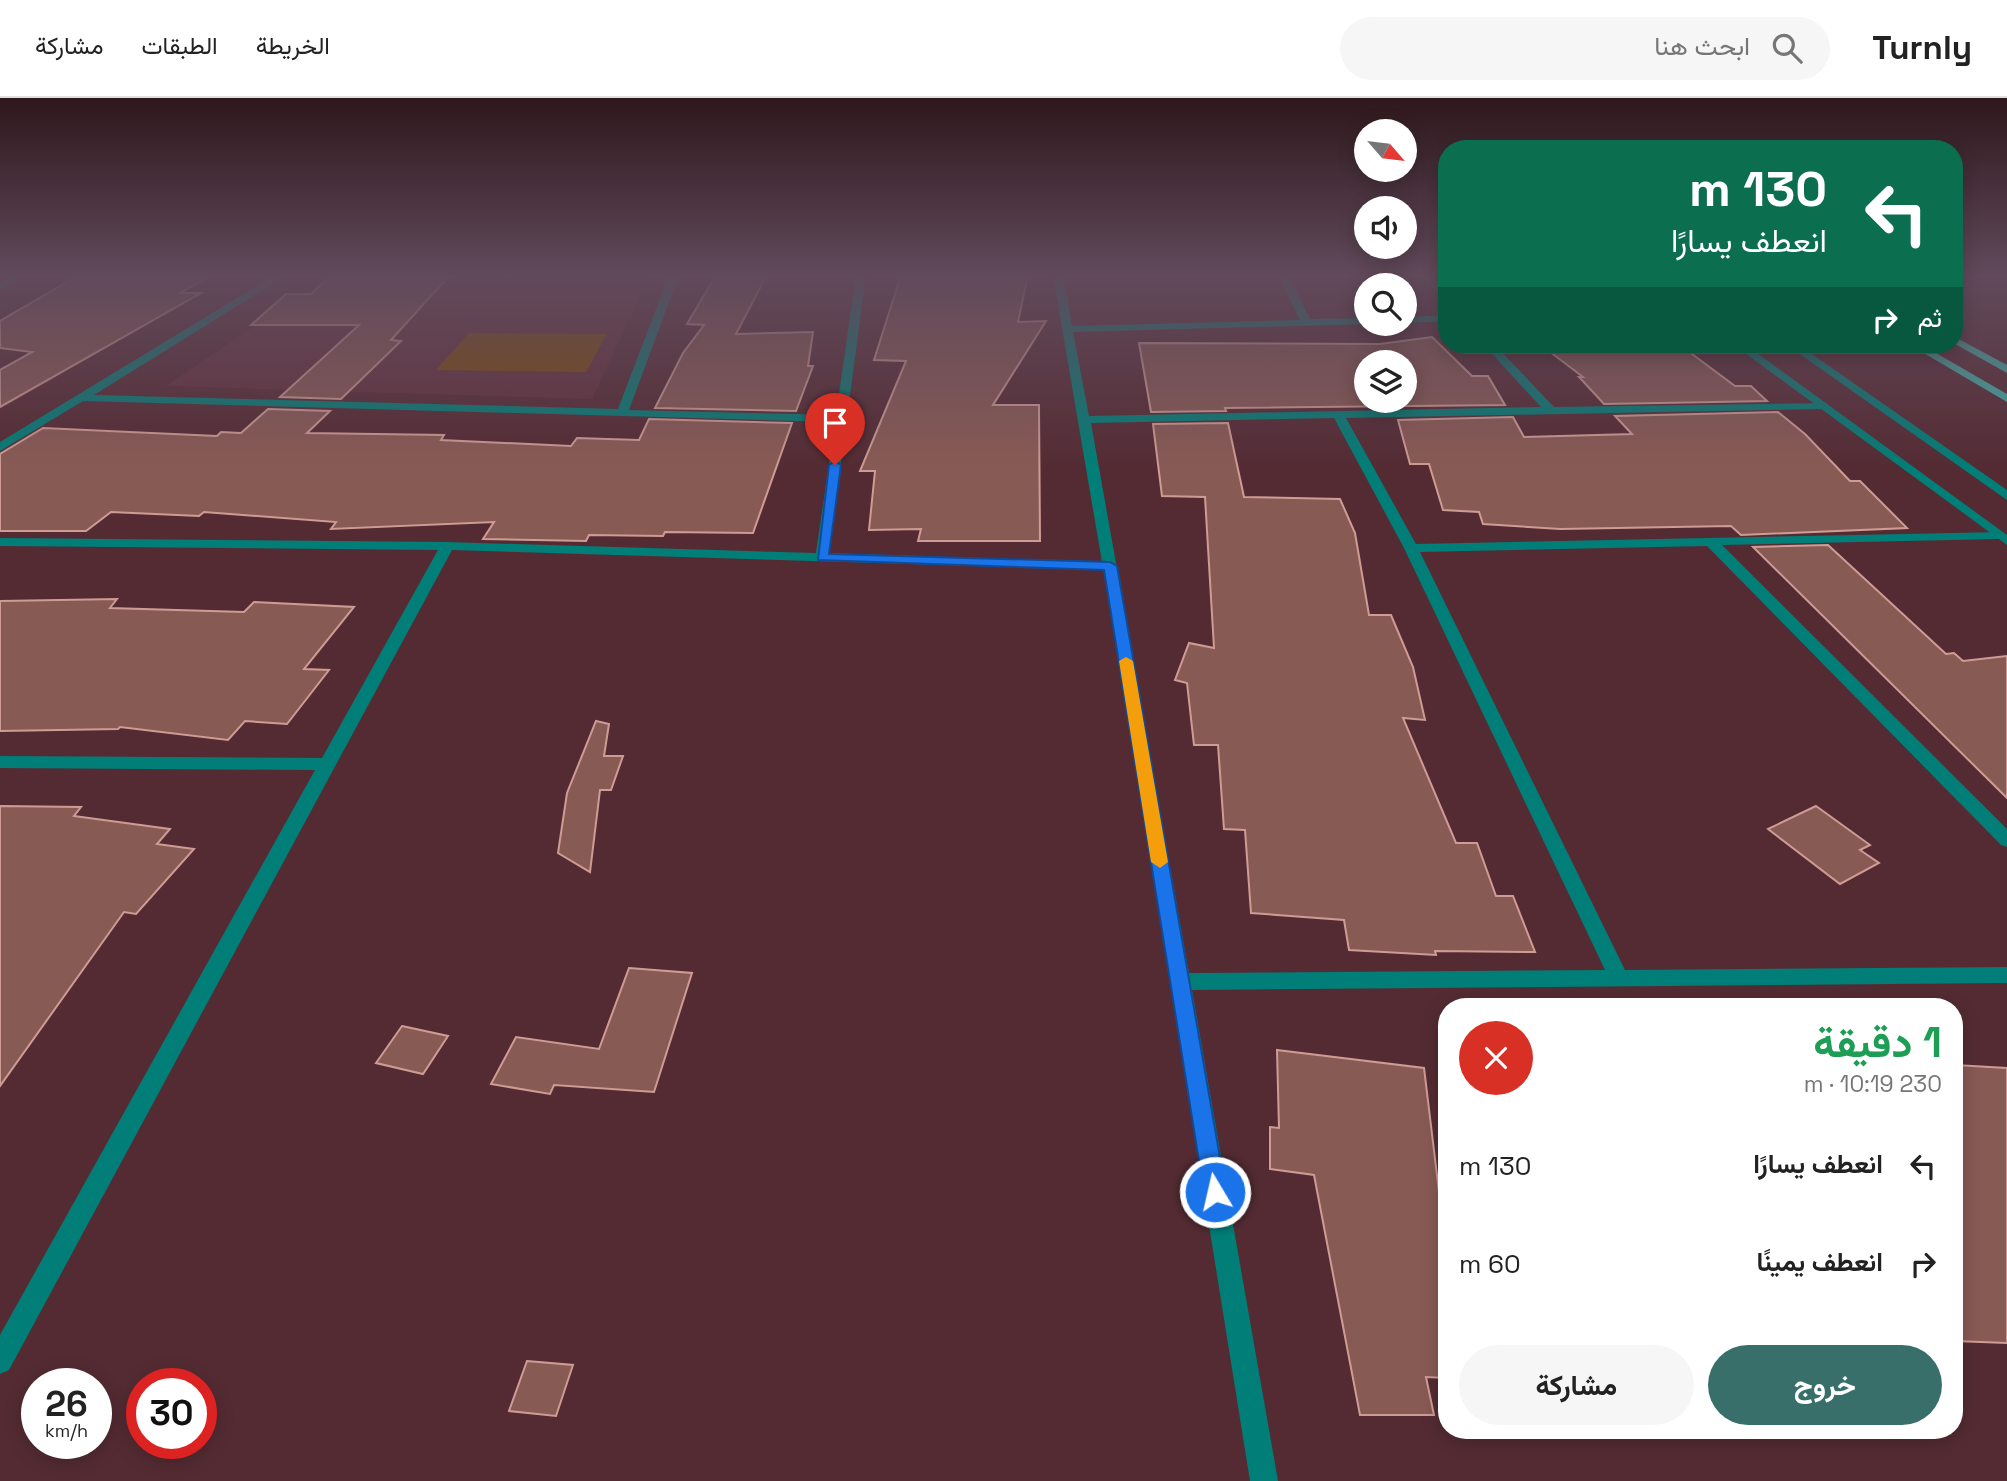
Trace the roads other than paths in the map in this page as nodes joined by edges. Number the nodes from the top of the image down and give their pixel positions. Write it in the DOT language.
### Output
graph roads {
  1 [pos="178,340"];
  2 [pos="650,340"];
  3 [pos="852,340"];
  4 [pos="1070,340"];
  5 [pos="1963,345"];
  6 [pos="1497,354"];
  7 [pos="1751,354"];
  8 [pos="1805,354"];
  9 [pos="1930,354"];
  10 [pos="2007,370"];
  11 [pos="83,398"];
  12 [pos="2007,399"];
  13 [pos="1822,405"];
  14 [pos="1551,411"];
  15 [pos="622,413"];
  16 [pos="1338,415"];
  17 [pos="841,419"];
  18 [pos="1084,420"];
  19 [pos="0,447"];
  20 [pos="2007,496"];
  21 [pos="2003,538"];
  22 [pos="1710,541"];
  23 [pos="0,542"];
  24 [pos="447,546"];
  25 [pos="1411,548"];
  26 [pos="822,557"];
  27 [pos="1110,566"];
  28 [pos="1,763"];
  29 [pos="328,764"];
  30 [pos="2007,840"];
  31 [pos="2007,975"];
  32 [pos="1619,978"];
  33 [pos="1180,982"];
  34 [pos="0,1361"];
  35 [pos="1264,1481"];
  1 -- 11 [label="street"];
  2 -- 15 [label="street"];
  3 -- 17 [label="street"];
  4 -- 18 [label="street"];
  5 -- 10 [label="main road"];
  6 -- 14 [label="street"];
  7 -- 13 [label="street"];
  8 -- 20 [label="street"];
  9 -- 12 [label="main road"];
  11 -- 15 [label="street"];
  11 -- 19 [label="street"];
  13 -- 14 [label="street"];
  13 -- 21 [label="street"];
  14 -- 16 [label="street"];
  15 -- 17 [label="street"];
  16 -- 18 [label="street"];
  16 -- 25 [label="street"];
  17 -- 26 [label="street"];
  18 -- 27 [label="street"];
  21 -- 22 [label="street"];
  22 -- 25 [label="street"];
  22 -- 30 [label="street"];
  23 -- 24 [label="street"];
  24 -- 26 [label="street"];
  24 -- 29 [label="street"];
  25 -- 32 [label="street"];
  26 -- 27 [label="street"];
  27 -- 33 [label="street"];
  28 -- 29 [label="street"];
  29 -- 34 [label="street"];
  31 -- 32 [label="street"];
  32 -- 33 [label="street"];
  33 -- 35 [label="street"];
}
